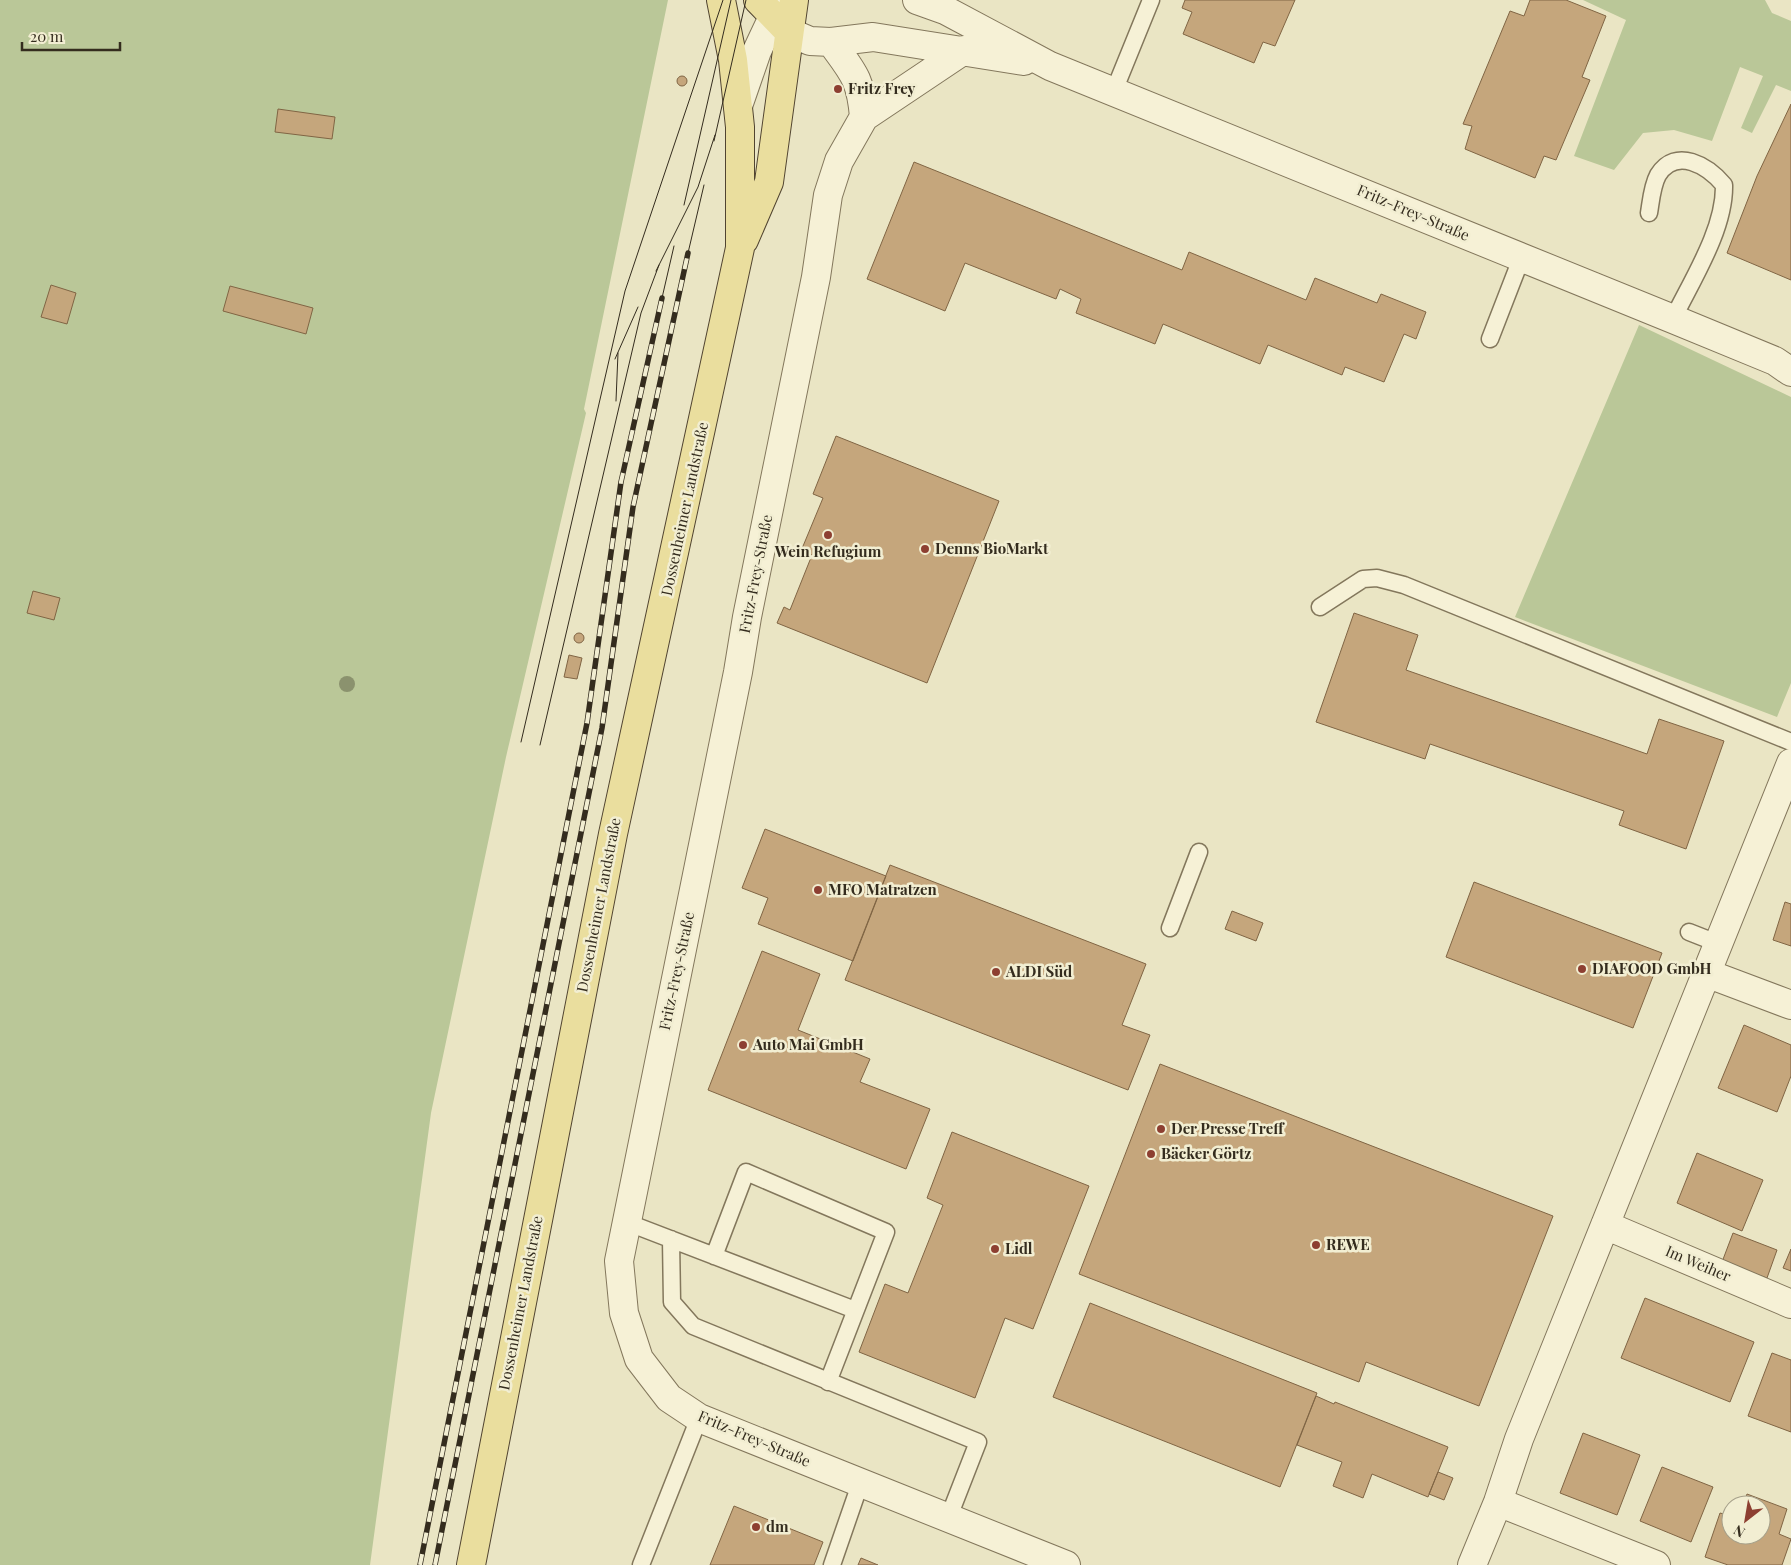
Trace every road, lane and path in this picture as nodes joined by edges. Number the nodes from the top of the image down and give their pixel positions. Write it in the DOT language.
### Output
graph roads {
  1 [pos="721,0"];
  2 [pos="917,0"];
  3 [pos="1151,0"];
  4 [pos="781,10"];
  5 [pos="831,42"];
  6 [pos="964,50"];
  7 [pos="1050,66"];
  8 [pos="1114,91"];
  9 [pos="738,106"];
  10 [pos="864,117"];
  11 [pos="1649,213"];
  12 [pos="740,248"];
  13 [pos="1521,258"];
  14 [pos="1673,319"];
  15 [pos="1490,339"];
  16 [pos="1786,365"];
  17 [pos="1320,608"];
  18 [pos="1791,742"];
  19 [pos="1791,763"];
  20 [pos="1199,852"];
  21 [pos="1170,928"];
  22 [pos="1689,932"];
  23 [pos="1717,943"];
  24 [pos="1706,974"];
  25 [pos="1791,1005"];
  26 [pos="626,1222"];
  27 [pos="1606,1225"];
  28 [pos="672,1239"];
  29 [pos="714,1256"];
  30 [pos="1791,1304"];
  31 [pos="855,1310"];
  32 [pos="828,1382"];
  33 [pos="700,1418"];
  34 [pos="860,1484"];
  35 [pos="1498,1502"];
  36 [pos="948,1519"];
  37 [pos="1485,1535"];
  38 [pos="471,1565"];
  39 [pos="641,1565"];
  40 [pos="832,1565"];
  41 [pos="1066,1565"];
  42 [pos="1451,1565"];
  43 [pos="1472,1565"];
  44 [pos="1656,1565"];
  1 -- 9 [label="main road, Dossenheimer Landstraße"];
  2 -- 7 [label="street, Fritz-Frey-Straße"];
  3 -- 8 [label="lane"];
  4 -- 5 [label="street, Fritz-Frey-Straße"];
  4 -- 9 [label="street, Dossenheimer Landstraße"];
  4 -- 12 [label="main road, Dossenheimer Landstraße"];
  5 -- 6 [label="street, Fritz-Frey-Straße"];
  5 -- 10 [label="street"];
  6 -- 7 [label="street, Fritz-Frey-Straße"];
  6 -- 10 [label="street, Fritz-Frey-Straße"];
  7 -- 8 [label="street, Fritz-Frey-Straße"];
  8 -- 13 [label="street, Fritz-Frey-Straße"];
  9 -- 12 [label="main road, Dossenheimer Landstraße"];
  10 -- 26 [label="street, Fritz-Frey-Straße"];
  11 -- 14 [label="lane"];
  12 -- 38 [label="main road, Dossenheimer Landstraße"];
  13 -- 14 [label="street, Fritz-Frey-Straße"];
  13 -- 15 [label="lane"];
  14 -- 16 [label="street, Fritz-Frey-Straße"];
  17 -- 18 [label="lane"];
  19 -- 23 [label="street"];
  20 -- 21 [label="lane"];
  22 -- 23 [label="lane"];
  23 -- 24 [label="street"];
  24 -- 25 [label="street"];
  24 -- 27 [label="street"];
  26 -- 28 [label="lane"];
  26 -- 33 [label="street, Fritz-Frey-Straße"];
  27 -- 30 [label="street, Im Weiher"];
  27 -- 35 [label="street"];
  28 -- 29 [label="lane"];
  28 -- 32 [label="lane"];
  29 -- 31 [label="lane"];
  29 -- 31 [label="lane"];
  31 -- 32 [label="lane"];
  32 -- 36 [label="lane"];
  33 -- 34 [label="street, Fritz-Frey-Straße"];
  33 -- 39 [label="lane"];
  34 -- 36 [label="street, Fritz-Frey-Straße"];
  34 -- 40 [label="lane"];
  35 -- 37 [label="street"];
  35 -- 44 [label="street"];
  36 -- 41 [label="street, Fritz-Frey-Straße"];
  37 -- 42 [label="street"];
  37 -- 43 [label="street"];
}
